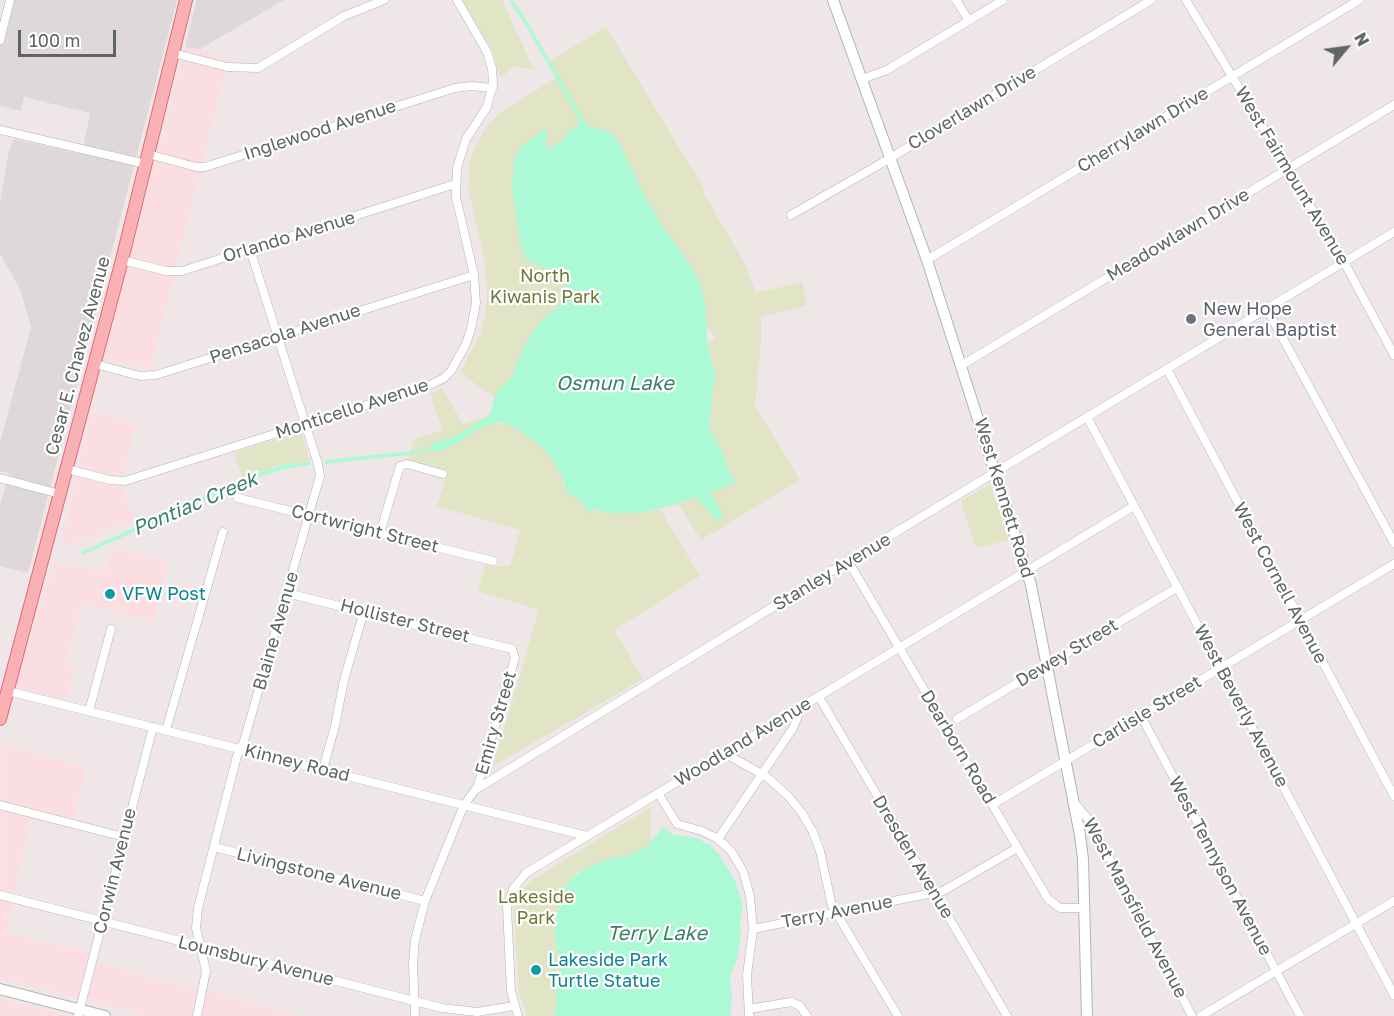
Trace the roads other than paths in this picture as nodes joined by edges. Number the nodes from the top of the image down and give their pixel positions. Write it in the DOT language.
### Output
graph roads {
  1 [pos="10,0"];
  2 [pos="186,0"];
  3 [pos="384,0"];
  4 [pos="457,0"];
  5 [pos="833,0"];
  6 [pos="956,0"];
  7 [pos="1004,0"];
  8 [pos="1151,0"];
  9 [pos="1186,0"];
  10 [pos="1359,0"];
  11 [pos="969,21"];
  12 [pos="0,40"];
  13 [pos="173,53"];
  14 [pos="1232,77"];
  15 [pos="862,79"];
  16 [pos="493,88"];
  17 [pos="1394,105"];
  18 [pos="0,130"];
  19 [pos="890,158"];
  20 [pos="147,159"];
  21 [pos="1288,169"];
  22 [pos="455,184"];
  23 [pos="791,215"];
  24 [pos="1394,232"];
  25 [pos="250,249"];
  26 [pos="122,260"];
  27 [pos="927,260"];
  28 [pos="1344,262"];
  29 [pos="474,275"];
  30 [pos="1267,309"];
  31 [pos="278,337"];
  32 [pos="1394,355"];
  33 [pos="95,364"];
  34 [pos="962,365"];
  35 [pos="1167,369"];
  36 [pos="1087,417"];
  37 [pos="306,424"];
  38 [pos="67,469"];
  39 [pos="996,472"];
  40 [pos="443,474"];
  41 [pos="0,478"];
  42 [pos="60,494"];
  43 [pos="238,498"];
  44 [pos="1134,506"];
  45 [pos="309,515"];
  46 [pos="223,532"];
  47 [pos="380,533"];
  48 [pos="1394,543"];
  49 [pos="493,561"];
  50 [pos="848,561"];
  51 [pos="1394,564"];
  52 [pos="1027,569"];
  53 [pos="1178,587"];
  54 [pos="287,592"];
  55 [pos="364,611"];
  56 [pos="1300,621"];
  57 [pos="111,628"];
  58 [pos="899,648"];
  59 [pos="515,658"];
  60 [pos="1048,664"];
  61 [pos="1221,668"];
  62 [pos="8,691"];
  63 [pos="819,697"];
  64 [pos="801,708"];
  65 [pos="89,711"];
  66 [pos="1141,716"];
  67 [pos="957,718"];
  68 [pos="0,719"];
  69 [pos="153,727"];
  70 [pos="165,730"];
  71 [pos="240,749"];
  72 [pos="724,753"];
  73 [pos="1066,760"];
  74 [pos="322,769"];
  75 [pos="762,774"];
  76 [pos="477,788"];
  77 [pos="658,793"];
  78 [pos="1394,796"];
  79 [pos="1075,803"];
  80 [pos="0,805"];
  81 [pos="464,805"];
  82 [pos="992,805"];
  83 [pos="587,836"];
  84 [pos="124,837"];
  85 [pos="718,839"];
  86 [pos="214,848"];
  87 [pos="1017,848"];
  88 [pos="934,893"];
  89 [pos="0,895"];
  90 [pos="425,901"];
  91 [pos="1394,901"];
  92 [pos="1084,908"];
  93 [pos="836,912"];
  94 [pos="103,921"];
  95 [pos="1356,923"];
  96 [pos="753,929"];
  97 [pos="200,946"];
  98 [pos="1276,971"];
  99 [pos="0,989"];
  100 [pos="1394,995"];
  101 [pos="414,1001"];
  102 [pos="514,1006"];
  103 [pos="749,1012"];
  104 [pos="79,1013"];
  105 [pos="105,1016"];
  106 [pos="197,1016"];
  107 [pos="415,1016"];
  108 [pos="518,1016"];
  109 [pos="807,1016"];
  110 [pos="898,1016"];
  111 [pos="1007,1016"];
  112 [pos="1087,1016"];
  113 [pos="1192,1016"];
  114 [pos="1201,1016"];
  115 [pos="1300,1016"];
  1 -- 12 [label="street"];
  2 -- 13 [label="main road, Cesar E. Chavez Avenue"];
  3 -- 13 [label="street"];
  4 -- 16 [label="street"];
  5 -- 15 [label="street, West Kennett Road"];
  6 -- 11 [label="street"];
  7 -- 11 [label="street"];
  8 -- 19 [label="street, Cloverlawn Drive"];
  9 -- 14 [label="street, West Fairmount Avenue"];
  10 -- 14 [label="street, Cherrylawn Drive"];
  11 -- 15 [label="street"];
  13 -- 20 [label="main road, Cesar E. Chavez Avenue"];
  14 -- 21 [label="street, West Fairmount Avenue"];
  14 -- 27 [label="street, Cherrylawn Drive"];
  15 -- 19 [label="street, West Kennett Road"];
  16 -- 20 [label="street, Inglewood Avenue"];
  16 -- 22 [label="street, Monticello Avenue"];
  17 -- 21 [label="street, Meadowlawn Drive"];
  18 -- 20 [label="street, Inglewood Avenue"];
  19 -- 23 [label="street, Cloverlawn Drive"];
  19 -- 27 [label="street, West Kennett Road"];
  20 -- 26 [label="main road, Cesar E. Chavez Avenue"];
  21 -- 28 [label="street, West Fairmount Avenue"];
  21 -- 34 [label="street, Meadowlawn Drive"];
  22 -- 25 [label="street, Orlando Avenue"];
  22 -- 29 [label="street, Monticello Avenue"];
  24 -- 28 [label="street, Stanley Avenue"];
  25 -- 26 [label="street, Orlando Avenue"];
  25 -- 31 [label="street, Blaine Avenue"];
  26 -- 33 [label="main road, Cesar E. Chavez Avenue"];
  27 -- 34 [label="street, West Kennett Road"];
  28 -- 30 [label="street, Stanley Avenue"];
  28 -- 32 [label="street, West Fairmount Avenue"];
  29 -- 31 [label="street, Pensacola Avenue"];
  29 -- 37 [label="street, Monticello Avenue"];
  30 -- 35 [label="street, Stanley Avenue"];
  30 -- 48 [label="street"];
  31 -- 33 [label="street, Pensacola Avenue"];
  31 -- 37 [label="street, Blaine Avenue"];
  33 -- 38 [label="main road, Cesar E. Chavez Avenue"];
  34 -- 39 [label="street, West Kennett Road"];
  35 -- 36 [label="street, Stanley Avenue"];
  35 -- 56 [label="street, West Cornell Avenue"];
  36 -- 39 [label="street, Stanley Avenue"];
  36 -- 44 [label="street, West Beverly Avenue"];
  37 -- 38 [label="street, Monticello Avenue"];
  37 -- 45 [label="street, Blaine Avenue"];
  38 -- 42 [label="main road, Cesar E. Chavez Avenue"];
  39 -- 50 [label="street, Stanley Avenue"];
  39 -- 52 [label="street, West Kennett Road"];
  40 -- 47 [label="street"];
  41 -- 42 [label="street"];
  42 -- 62 [label="main road, Cesar E. Chavez Avenue"];
  43 -- 45 [label="street, Cortwright Street"];
  44 -- 52 [label="street, Woodland Avenue"];
  44 -- 53 [label="street, West Beverly Avenue"];
  45 -- 47 [label="street, Cortwright Street"];
  45 -- 54 [label="street, Blaine Avenue"];
  46 -- 70 [label="street"];
  47 -- 49 [label="street, Cortwright Street"];
  50 -- 58 [label="street, Dearborn Road"];
  50 -- 76 [label="street, Stanley Avenue"];
  51 -- 56 [label="street, Carlisle Street"];
  52 -- 58 [label="street, Woodland Avenue"];
  52 -- 60 [label="street, West Kennett Road"];
  53 -- 60 [label="street, Dewey Street"];
  53 -- 61 [label="street, West Beverly Avenue"];
  54 -- 55 [label="street, Hollister Street"];
  54 -- 71 [label="street, Blaine Avenue"];
  55 -- 59 [label="street, Hollister Street"];
  55 -- 74 [label="street"];
  56 -- 61 [label="street, Carlisle Street"];
  56 -- 78 [label="street, West Cornell Avenue"];
  57 -- 65 [label="street"];
  58 -- 63 [label="street, Woodland Avenue"];
  58 -- 82 [label="street, Dearborn Road"];
  59 -- 76 [label="street, Emiry Street"];
  60 -- 67 [label="street, Dewey Street"];
  60 -- 73 [label="street, West Kennett Road"];
  61 -- 66 [label="street, Carlisle Street"];
  61 -- 95 [label="street, West Beverly Avenue"];
  62 -- 65 [label="street, Kinney Road"];
  62 -- 68 [label="main road, Cesar E. Chavez Avenue"];
  63 -- 64 [label="street, Woodland Avenue"];
  63 -- 88 [label="street, Dresden Avenue"];
  64 -- 72 [label="street, Woodland Avenue"];
  64 -- 75 [label="street"];
  65 -- 69 [label="street, Kinney Road"];
  66 -- 73 [label="street, Carlisle Street"];
  66 -- 98 [label="street, West Tennyson Avenue"];
  69 -- 70 [label="street, Kinney Road"];
  69 -- 84 [label="street, Corwin Avenue"];
  70 -- 71 [label="street, Kinney Road"];
  71 -- 74 [label="street, Kinney Road"];
  71 -- 86 [label="street, Blaine Avenue"];
  72 -- 75 [label="street"];
  72 -- 77 [label="street, Woodland Avenue"];
  73 -- 79 [label="street, West Kennett Road"];
  73 -- 82 [label="street, Carlisle Street"];
  74 -- 81 [label="street, Kinney Road"];
  75 -- 85 [label="street"];
  75 -- 93 [label="street"];
  76 -- 81 [label="street, Stanley Avenue"];
  77 -- 83 [label="street, Woodland Avenue"];
  77 -- 85 [label="street"];
  79 -- 92 [label="street, West Kennett Road"];
  79 -- 113 [label="street, West Mansfield Avenue"];
  80 -- 84 [label="street"];
  81 -- 83 [label="street, Kinney Road"];
  81 -- 90 [label="street, Stanley Avenue"];
  82 -- 87 [label="street, Dearborn Road"];
  83 -- 102 [label="street, Woodland Avenue"];
  84 -- 94 [label="street, Corwin Avenue"];
  85 -- 96 [label="street"];
  86 -- 90 [label="street, Livingstone Avenue"];
  86 -- 97 [label="street, Blaine Avenue"];
  87 -- 88 [label="street, Terry Avenue"];
  87 -- 92 [label="street, Dearborn Road"];
  88 -- 93 [label="street, Terry Avenue"];
  88 -- 111 [label="street, Dresden Avenue"];
  89 -- 94 [label="street, Lounsbury Avenue"];
  90 -- 101 [label="street, Stanley Avenue"];
  91 -- 95 [label="street"];
  92 -- 112 [label="street, West Kennett Road"];
  93 -- 96 [label="street, Terry Avenue"];
  93 -- 110 [label="street"];
  94 -- 97 [label="street, Lounsbury Avenue"];
  94 -- 104 [label="street, Corwin Avenue"];
  95 -- 98 [label="street"];
  95 -- 100 [label="street, West Beverly Avenue"];
  96 -- 103 [label="street"];
  97 -- 101 [label="street, Lounsbury Avenue"];
  97 -- 106 [label="street, Blaine Avenue"];
  98 -- 114 [label="street"];
  98 -- 115 [label="street, West Tennyson Avenue"];
  99 -- 104 [label="street"];
  101 -- 102 [label="street, Lounsbury Avenue"];
  101 -- 107 [label="street, Stanley Avenue"];
  102 -- 108 [label="street, Woodland Avenue"];
  103 -- 109 [label="street"];
  104 -- 105 [label="street"];
}
